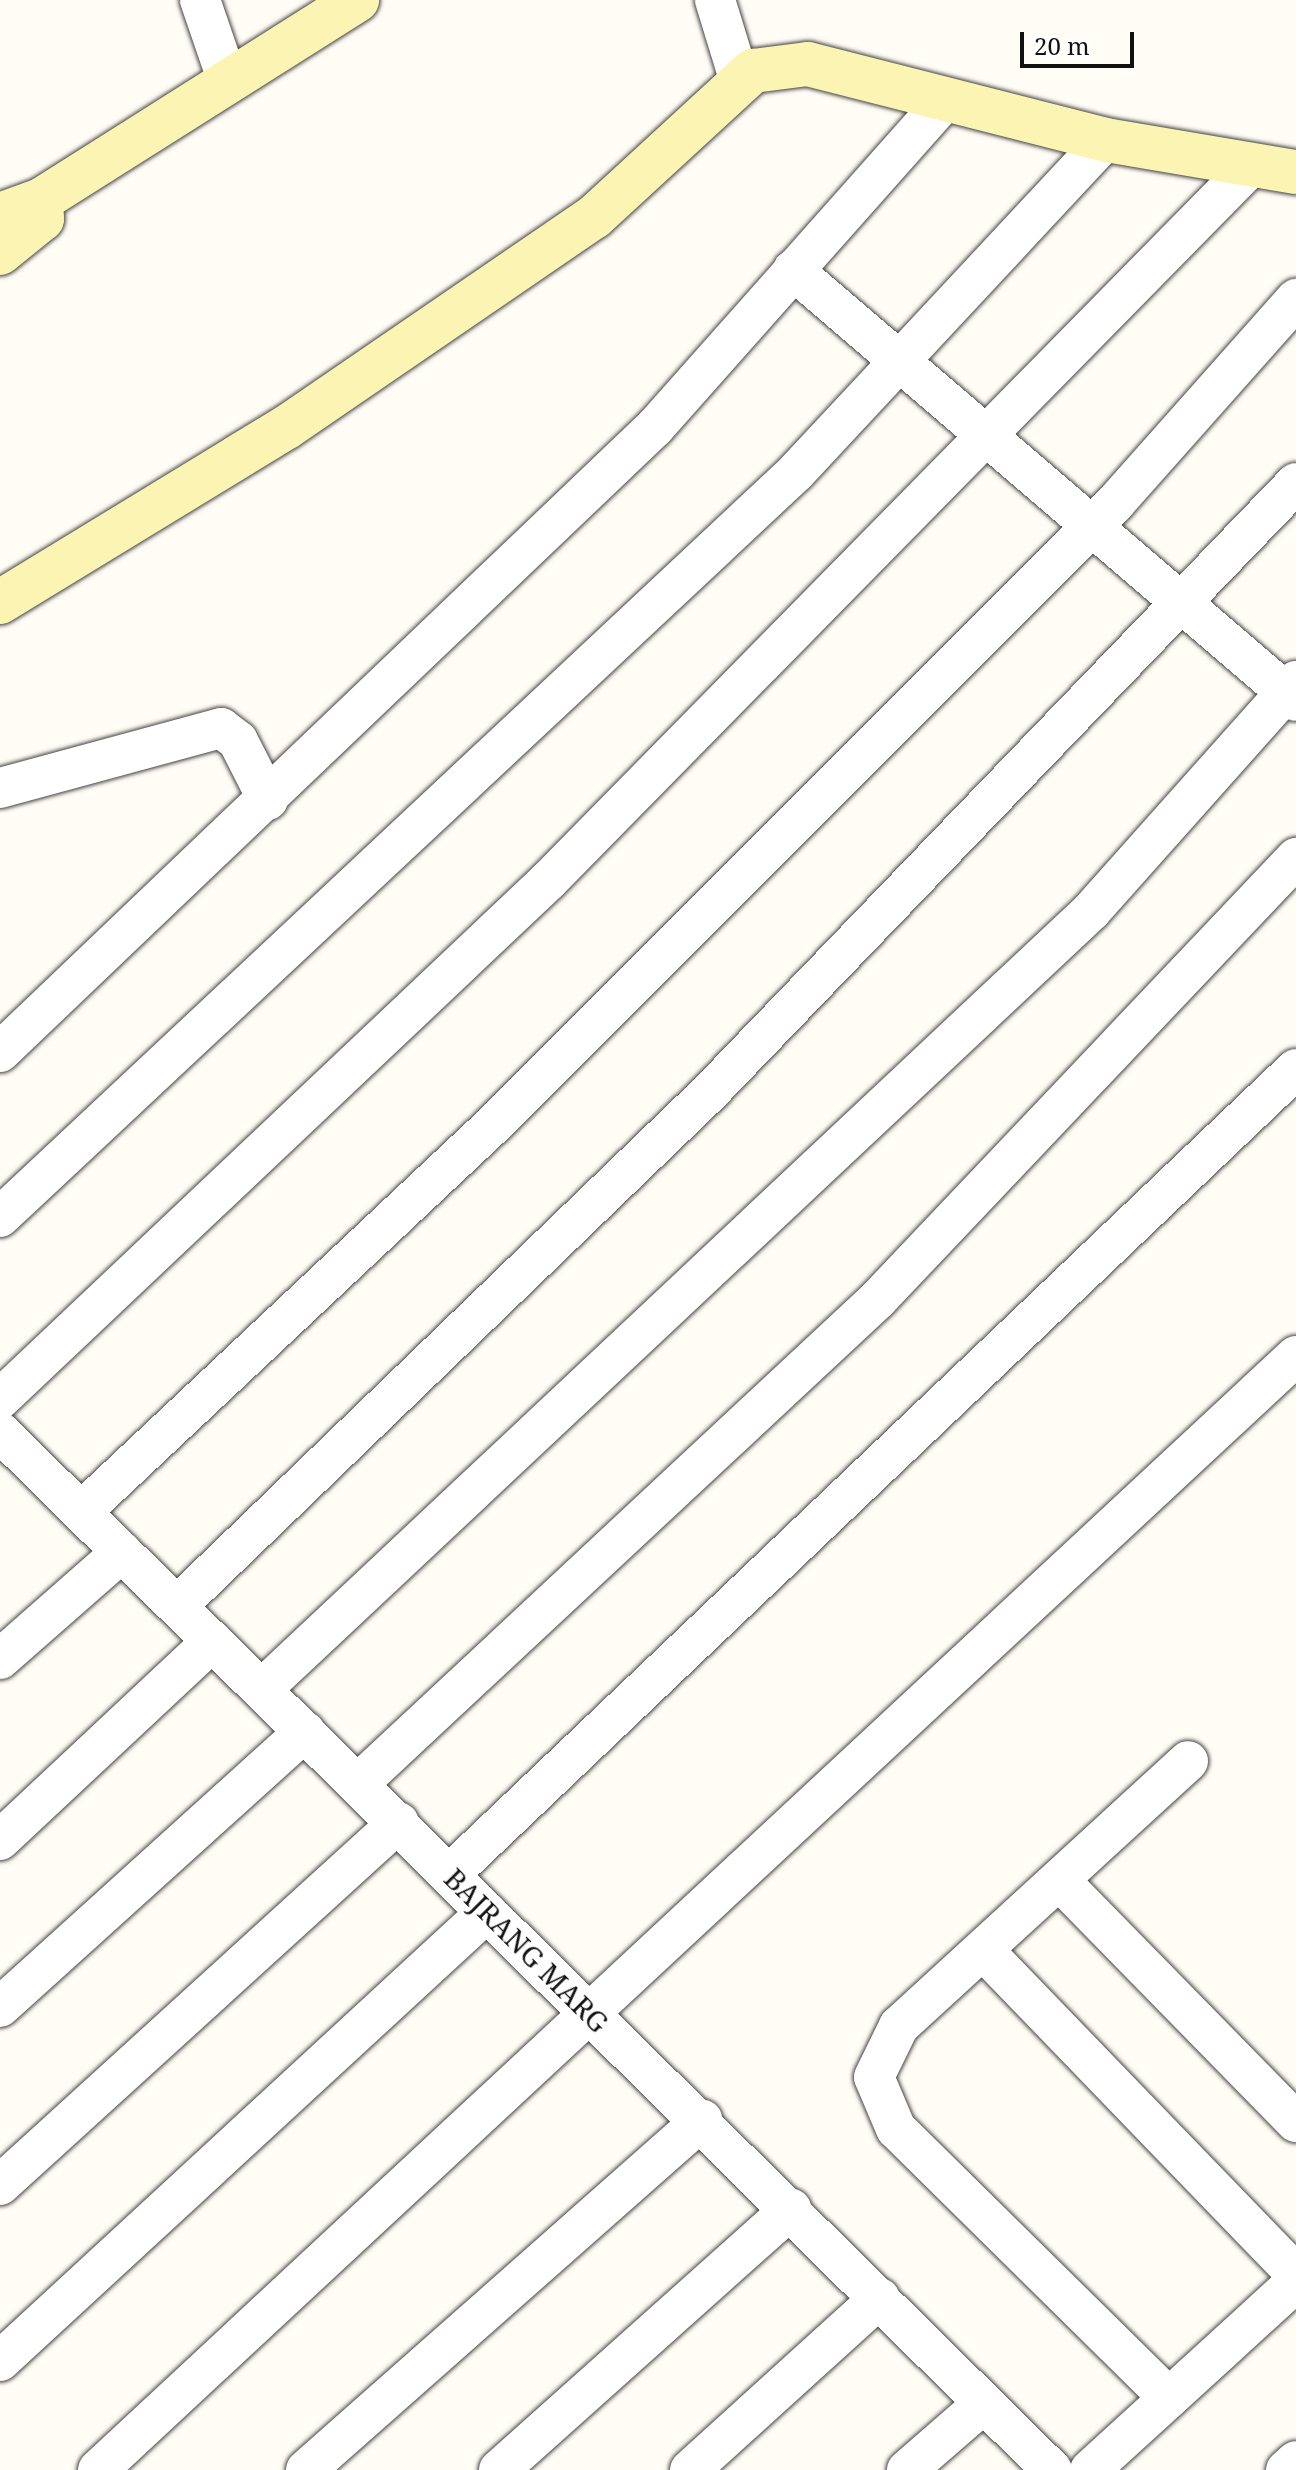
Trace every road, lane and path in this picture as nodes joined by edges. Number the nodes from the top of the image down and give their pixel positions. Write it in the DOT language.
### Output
graph roads {
  1 [pos="200,0"];
  2 [pos="357,0"];
  3 [pos="715,0"];
  4 [pos="734,62"];
  5 [pos="228,82"];
  6 [pos="944,101"];
  7 [pos="1106,140"];
  8 [pos="1250,167"];
  9 [pos="1296,172"];
  10 [pos="41,200"];
  11 [pos="0,215"];
  12 [pos="0,253"];
  13 [pos="793,270"];
  14 [pos="1296,299"];
  15 [pos="902,358"];
  16 [pos="989,432"];
  17 [pos="1296,483"];
  18 [pos="1090,527"];
  19 [pos="1183,601"];
  20 [pos="0,602"];
  21 [pos="1293,692"];
  22 [pos="0,788"];
  23 [pos="268,800"];
  24 [pos="1296,858"];
  25 [pos="0,1052"];
  26 [pos="1296,1069"];
  27 [pos="0,1217"];
  28 [pos="1296,1356"];
  29 [pos="0,1425"];
  30 [pos="81,1512"];
  31 [pos="122,1552"];
  32 [pos="178,1605"];
  33 [pos="213,1641"];
  34 [pos="0,1659"];
  35 [pos="262,1689"];
  36 [pos="305,1731"];
  37 [pos="1188,1761"];
  38 [pos="359,1783"];
  39 [pos="399,1822"];
  40 [pos="0,1840"];
  41 [pos="451,1873"];
  42 [pos="1059,1880"];
  43 [pos="487,1912"];
  44 [pos="983,1950"];
  45 [pos="0,2007"];
  46 [pos="590,2016"];
  47 [pos="702,2120"];
  48 [pos="1296,2122"];
  49 [pos="0,2185"];
  50 [pos="791,2209"];
  51 [pos="1296,2274"];
  52 [pos="1296,2282"];
  53 [pos="880,2298"];
  54 [pos="0,2361"];
  55 [pos="1169,2398"];
  56 [pos="984,2403"];
  57 [pos="1296,2461"];
  58 [pos="98,2470"];
  59 [pos="306,2470"];
  60 [pos="499,2470"];
  61 [pos="690,2470"];
  62 [pos="907,2470"];
  63 [pos="1052,2470"];
  64 [pos="1090,2470"];
  65 [pos="1286,2470"];
  1 -- 5 [label="street"];
  2 -- 5 [label="street"];
  3 -- 4 [label="street"];
  4 -- 6 [label="street"];
  4 -- 20 [label="street"];
  5 -- 10 [label="street"];
  6 -- 7 [label="street"];
  6 -- 13 [label="street"];
  7 -- 8 [label="street"];
  7 -- 15 [label="street"];
  8 -- 9 [label="street"];
  8 -- 16 [label="street"];
  10 -- 11 [label="street"];
  10 -- 12 [label="street"];
  13 -- 15 [label="street"];
  13 -- 23 [label="street"];
  14 -- 18 [label="street"];
  15 -- 16 [label="street"];
  15 -- 27 [label="street"];
  16 -- 18 [label="street"];
  16 -- 29 [label="street"];
  17 -- 19 [label="street"];
  18 -- 19 [label="street"];
  18 -- 30 [label="street"];
  19 -- 21 [label="street"];
  19 -- 32 [label="street"];
  21 -- 35 [label="street"];
  22 -- 23 [label="street"];
  23 -- 25 [label="street"];
  24 -- 38 [label="street"];
  26 -- 41 [label="street"];
  28 -- 46 [label="street"];
  29 -- 30 [label="street, BAJRANG MARG"];
  30 -- 31 [label="street, BAJRANG MARG"];
  31 -- 32 [label="street, BAJRANG MARG"];
  31 -- 34 [label="street"];
  32 -- 33 [label="street, BAJRANG MARG"];
  33 -- 35 [label="street, BAJRANG MARG"];
  33 -- 40 [label="street"];
  35 -- 36 [label="street, BAJRANG MARG"];
  36 -- 38 [label="street, BAJRANG MARG"];
  36 -- 45 [label="street"];
  37 -- 42 [label="street"];
  38 -- 39 [label="street, BAJRANG MARG"];
  39 -- 41 [label="street, BAJRANG MARG"];
  39 -- 49 [label="street"];
  41 -- 43 [label="street, BAJRANG MARG"];
  42 -- 44 [label="street"];
  42 -- 48 [label="street"];
  43 -- 46 [label="street, BAJRANG MARG"];
  43 -- 54 [label="street"];
  44 -- 51 [label="street"];
  44 -- 55 [label="street"];
  46 -- 47 [label="street, BAJRANG MARG"];
  46 -- 58 [label="street"];
  47 -- 50 [label="street, BAJRANG MARG"];
  47 -- 59 [label="street"];
  50 -- 53 [label="street, BAJRANG MARG"];
  50 -- 60 [label="street"];
  52 -- 55 [label="street"];
  53 -- 56 [label="street, BAJRANG MARG"];
  53 -- 61 [label="street"];
  55 -- 64 [label="street"];
  56 -- 62 [label="street"];
  56 -- 63 [label="street, BAJRANG MARG"];
  57 -- 65 [label="street"];
}
